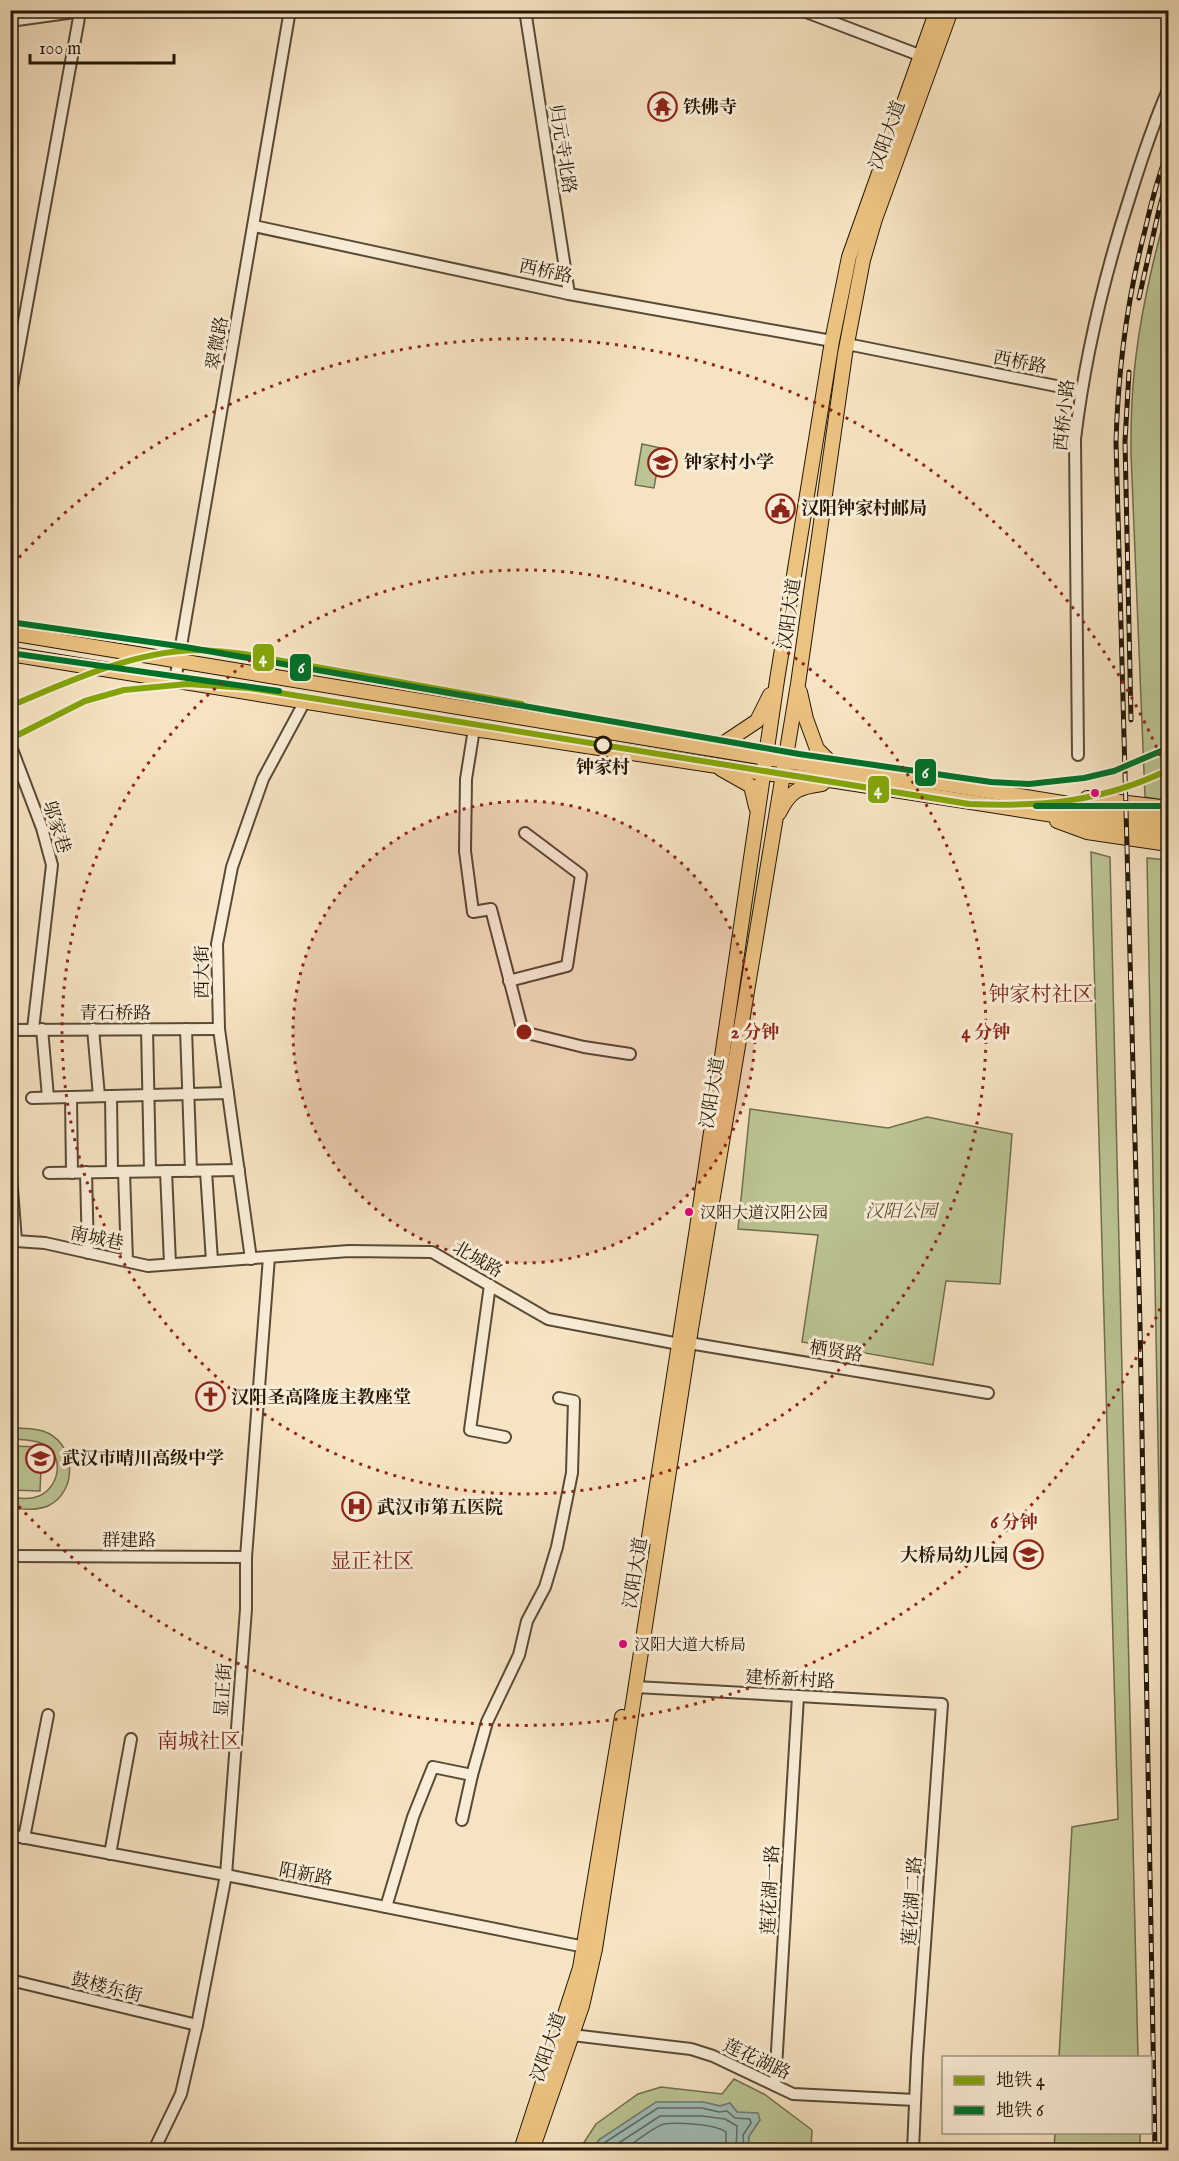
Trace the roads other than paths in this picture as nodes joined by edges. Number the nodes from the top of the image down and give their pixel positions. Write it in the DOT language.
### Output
graph roads {
  1 [pos="290,10"];
  2 [pos="525,10"];
  3 [pos="801,10"];
  4 [pos="937,10"];
  5 [pos="951,10"];
  6 [pos="85,11"];
  7 [pos="10,21"];
  8 [pos="927,58"];
  9 [pos="1168,90"];
  10 [pos="254,226"];
  11 [pos="569,294"];
  12 [pos="832,341"];
  13 [pos="847,344"];
  14 [pos="1081,391"];
  15 [pos="10,398"];
  16 [pos="10,633"];
  17 [pos="10,654"];
  18 [pos="178,660"];
  19 [pos="777,680"];
  20 [pos="175,681"];
  21 [pos="798,684"];
  22 [pos="305,700"];
  23 [pos="474,729"];
  24 [pos="10,744"];
  25 [pos="715,749"];
  26 [pos="1078,755"];
  27 [pos="766,758"];
  28 [pos="785,761"];
  29 [pos="712,764"];
  30 [pos="763,773"];
  31 [pos="783,775"];
  32 [pos="836,775"];
  33 [pos="1024,804"];
  34 [pos="1168,808"];
  35 [pos="1168,820"];
  36 [pos="756,824"];
  37 [pos="775,826"];
  38 [pos="525,833"];
  39 [pos="1168,833"];
  40 [pos="1168,844"];
  41 [pos="510,981"];
  42 [pos="38,1029"];
  43 [pos="93,1029"];
  44 [pos="147,1029"];
  45 [pos="186,1029"];
  46 [pos="219,1029"];
  47 [pos="10,1030"];
  48 [pos="630,1054"];
  49 [pos="228,1093"];
  50 [pos="188,1094"];
  51 [pos="149,1095"];
  52 [pos="99,1096"];
  53 [pos="111,1096"];
  54 [pos="48,1097"];
  55 [pos="70,1097"];
  56 [pos="32,1098"];
  57 [pos="10,1162"];
  58 [pos="239,1170"];
  59 [pos="150,1171"];
  60 [pos="166,1171"];
  61 [pos="191,1171"];
  62 [pos="206,1171"];
  63 [pos="86,1172"];
  64 [pos="118,1172"];
  65 [pos="49,1173"];
  66 [pos="72,1173"];
  67 [pos="88,1253"];
  68 [pos="269,1257"];
  69 [pos="251,1258"];
  70 [pos="127,1261"];
  71 [pos="212,1261"];
  72 [pos="170,1264"];
  73 [pos="490,1285"];
  74 [pos="684,1344"];
  75 [pos="988,1393"];
  76 [pos="247,1394"];
  77 [pos="259,1394"];
  78 [pos="559,1398"];
  79 [pos="505,1437"];
  80 [pos="10,1556"];
  81 [pos="246,1557"];
  82 [pos="636,1687"];
  83 [pos="798,1696"];
  84 [pos="942,1704"];
  85 [pos="48,1716"];
  86 [pos="131,1739"];
  87 [pos="472,1775"];
  88 [pos="462,1820"];
  89 [pos="10,1835"];
  90 [pos="24,1838"];
  91 [pos="110,1854"];
  92 [pos="226,1875"];
  93 [pos="386,1907"];
  94 [pos="589,1948"];
  95 [pos="10,1980"];
  96 [pos="196,2025"];
  97 [pos="572,2035"];
  98 [pos="775,2085"];
  99 [pos="915,2100"];
  100 [pos="154,2151"];
  101 [pos="522,2151"];
  102 [pos="532,2151"];
  103 [pos="914,2151"];
  1 -- 10 [label="street, 翠微路"];
  2 -- 11 [label="street, 归元寺北路"];
  3 -- 8 [label="street"];
  4 -- 8 [label="main road, 汉阳大道"];
  5 -- 8 [label="main road, 汉阳大道"];
  6 -- 7 [label="street"];
  6 -- 15 [label="street"];
  8 -- 12 [label="main road, 汉阳大道"];
  8 -- 13 [label="main road, 汉阳大道"];
  9 -- 14 [label="street, 西桥小路"];
  10 -- 11 [label="street, 西桥路"];
  10 -- 18 [label="street, 翠微路"];
  11 -- 12 [label="street, 西桥路"];
  12 -- 19 [label="main road, 汉阳大道"];
  13 -- 14 [label="street, 西桥路"];
  13 -- 21 [label="main road, 汉阳大道"];
  14 -- 26 [label="street, 西桥小路"];
  16 -- 18 [label="main road"];
  17 -- 20 [label="main road"];
  18 -- 20 [label="street, 翠微路"];
  18 -- 25 [label="main road"];
  19 -- 25 [label="main road"];
  19 -- 27 [label="main road, 汉阳大道"];
  20 -- 22 [label="main road"];
  21 -- 28 [label="main road, 汉阳大道"];
  21 -- 32 [label="main road"];
  22 -- 23 [label="main road"];
  22 -- 46 [label="street, 西大街"];
  23 -- 29 [label="main road"];
  23 -- 41 [label="street"];
  24 -- 42 [label="street, 邬家巷"];
  25 -- 27 [label="main road"];
  27 -- 28 [label="main road"];
  27 -- 30 [label="main road, 汉阳大道"];
  28 -- 31 [label="main road, 汉阳大道"];
  28 -- 32 [label="main road"];
  29 -- 30 [label="main road"];
  29 -- 36 [label="main road"];
  30 -- 31 [label="main road"];
  30 -- 36 [label="main road, 汉阳大道"];
  31 -- 32 [label="main road"];
  31 -- 37 [label="main road, 汉阳大道"];
  32 -- 33 [label="main road"];
  32 -- 37 [label="main road"];
  33 -- 34 [label="main road"];
  33 -- 35 [label="main road"];
  33 -- 39 [label="main road"];
  33 -- 40 [label="main road"];
  36 -- 74 [label="main road, 汉阳大道"];
  37 -- 74 [label="main road, 汉阳大道"];
  38 -- 41 [label="street"];
  41 -- 48 [label="street"];
  42 -- 43 [label="street, 青石桥路"];
  42 -- 47 [label="street, 青石桥路"];
  42 -- 54 [label="street, 邬家巷"];
  43 -- 44 [label="street, 青石桥路"];
  43 -- 52 [label="street"];
  44 -- 45 [label="street, 青石桥路"];
  44 -- 51 [label="street"];
  45 -- 46 [label="street, 青石桥路"];
  45 -- 50 [label="street"];
  46 -- 49 [label="street, 西大街"];
  49 -- 50 [label="street"];
  49 -- 58 [label="street, 西大街"];
  50 -- 51 [label="street"];
  50 -- 61 [label="street"];
  51 -- 53 [label="street"];
  51 -- 59 [label="street"];
  52 -- 53 [label="street"];
  52 -- 55 [label="street"];
  53 -- 64 [label="street"];
  54 -- 55 [label="street"];
  54 -- 56 [label="street"];
  55 -- 66 [label="street"];
  57 -- 67 [label="street, 南城巷"];
  58 -- 62 [label="street"];
  58 -- 69 [label="street, 西大街"];
  59 -- 60 [label="street"];
  59 -- 64 [label="street"];
  60 -- 61 [label="street"];
  60 -- 72 [label="street"];
  61 -- 62 [label="street"];
  62 -- 71 [label="street"];
  63 -- 64 [label="street"];
  63 -- 66 [label="street"];
  63 -- 67 [label="street"];
  64 -- 70 [label="street"];
  65 -- 66 [label="street"];
  67 -- 70 [label="street, 南城巷"];
  68 -- 69 [label="street, 北城路"];
  68 -- 73 [label="street, 北城路"];
  68 -- 77 [label="street, 显正街"];
  69 -- 71 [label="street, 南城巷"];
  70 -- 72 [label="street, 南城巷"];
  71 -- 72 [label="street, 南城巷"];
  73 -- 74 [label="street, 北城路"];
  73 -- 79 [label="street"];
  74 -- 75 [label="street, 栖贤路"];
  74 -- 82 [label="main road, 汉阳大道"];
  74 -- 94 [label="main road, 汉阳大道"];
  76 -- 77 [label="street"];
  77 -- 81 [label="street, 显正街"];
  78 -- 87 [label="street"];
  80 -- 81 [label="street, 群建路"];
  81 -- 92 [label="street, 显正街"];
  82 -- 83 [label="street, 建桥新村路"];
  82 -- 94 [label="main road, 汉阳大道"];
  83 -- 84 [label="street, 建桥新村路"];
  83 -- 98 [label="street, 莲花湖一路"];
  84 -- 99 [label="street, 莲花湖二路"];
  85 -- 90 [label="street"];
  86 -- 91 [label="street"];
  87 -- 88 [label="street"];
  87 -- 93 [label="street"];
  89 -- 90 [label="street, 阳新路"];
  90 -- 91 [label="street, 阳新路"];
  91 -- 92 [label="street, 阳新路"];
  92 -- 93 [label="street, 阳新路"];
  92 -- 96 [label="street, 显正街"];
  93 -- 94 [label="street, 阳新路"];
  94 -- 97 [label="main road, 汉阳大道"];
  94 -- 101 [label="main road, 汉阳大道"];
  95 -- 96 [label="street, 鼓楼东街"];
  96 -- 100 [label="street, 显正街"];
  97 -- 98 [label="street, 莲花湖路"];
  97 -- 102 [label="main road, 汉阳大道"];
  98 -- 99 [label="street, 莲花湖路"];
  99 -- 103 [label="street"];
}
